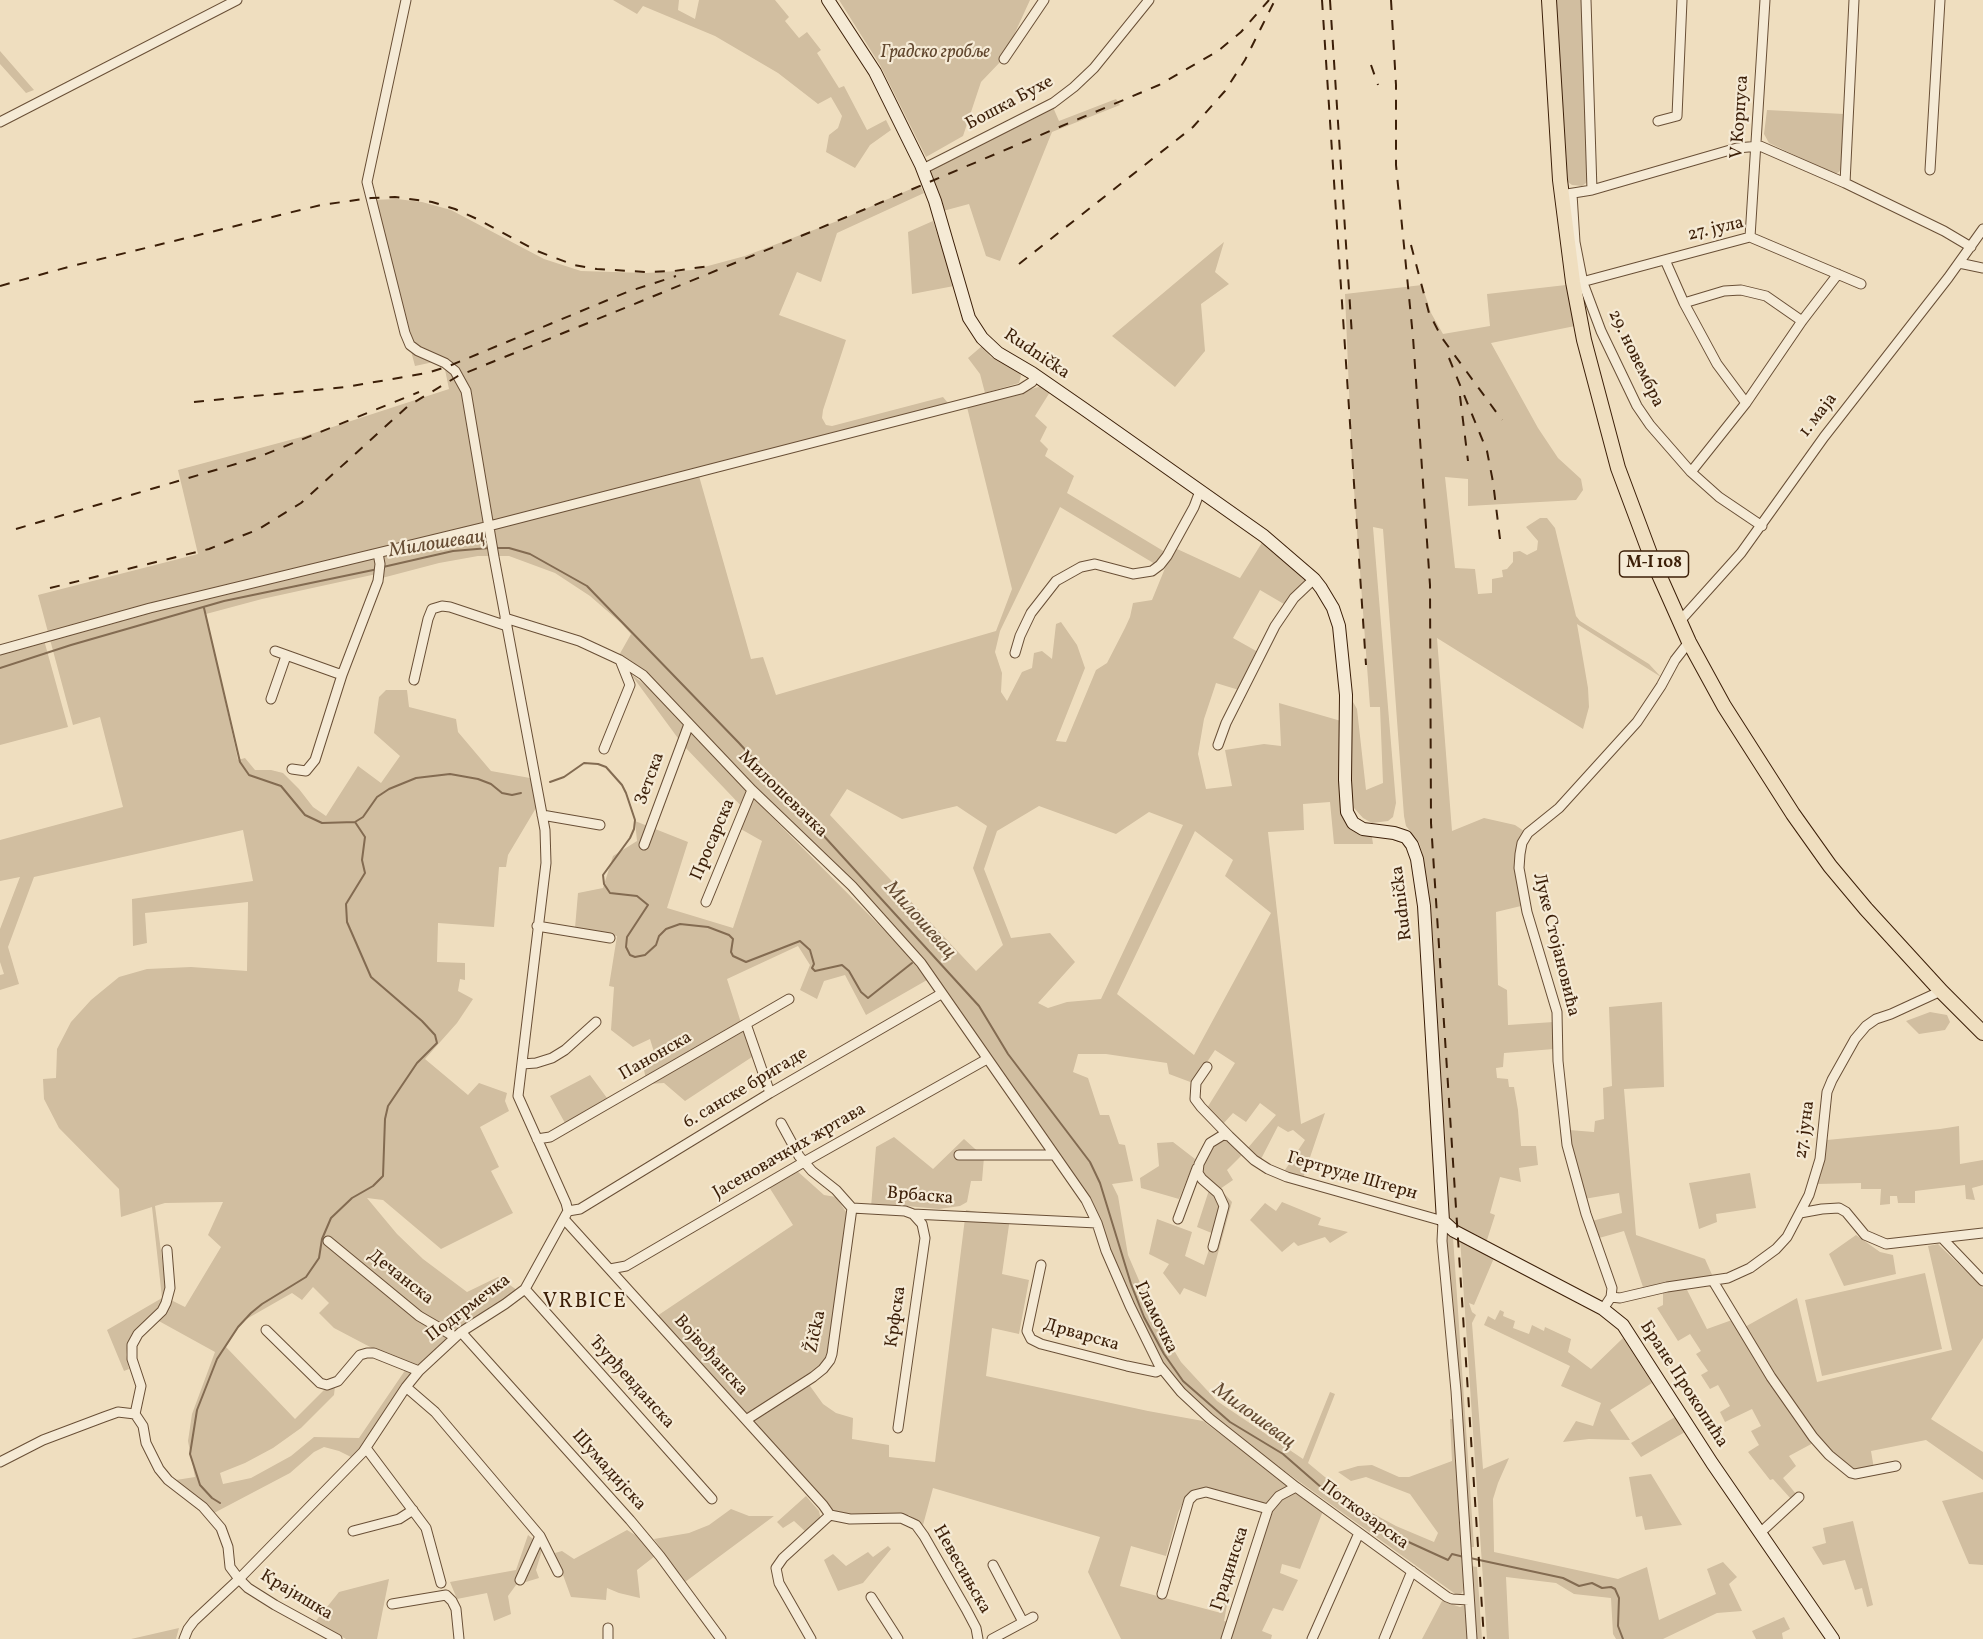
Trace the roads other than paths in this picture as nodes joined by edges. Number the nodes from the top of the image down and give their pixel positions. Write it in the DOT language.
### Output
graph roads {
  1 [pos="237,0"];
  2 [pos="406,0"];
  3 [pos="828,0"];
  4 [pos="1044,0"];
  5 [pos="1149,0"];
  6 [pos="1549,0"];
  7 [pos="1586,0"];
  8 [pos="1682,0"];
  9 [pos="1765,0"];
  10 [pos="1854,0"];
  11 [pos="1940,0"];
  12 [pos="1004,59"];
  13 [pos="1658,121"];
  14 [pos="0,122"];
  15 [pos="1757,146"];
  16 [pos="923,169"];
  17 [pos="1930,170"];
  18 [pos="1845,183"];
  19 [pos="1592,190"];
  20 [pos="1567,195"];
  21 [pos="1983,229"];
  22 [pos="1750,237"];
  23 [pos="1971,247"];
  24 [pos="1665,260"];
  25 [pos="1959,263"];
  26 [pos="1983,268"];
  27 [pos="1838,274"];
  28 [pos="1578,283"];
  29 [pos="1861,284"];
  30 [pos="1684,303"];
  31 [pos="1802,321"];
  32 [pos="1035,376"];
  33 [pos="1746,402"];
  34 [pos="1691,472"];
  35 [pos="1200,491"];
  36 [pos="489,526"];
  37 [pos="1762,526"];
  38 [pos="378,553"];
  39 [pos="1314,579"];
  40 [pos="1680,621"];
  41 [pos="506,622"];
  42 [pos="1689,642"];
  43 [pos="0,650"];
  44 [pos="275,651"];
  45 [pos="1015,653"];
  46 [pos="286,656"];
  47 [pos="620,660"];
  48 [pos="342,675"];
  49 [pos="643,675"];
  50 [pos="414,680"];
  51 [pos="630,685"];
  52 [pos="271,699"];
  53 [pos="689,723"];
  54 [pos="1218,745"];
  55 [pos="604,749"];
  56 [pos="292,769"];
  57 [pos="752,790"];
  58 [pos="542,815"];
  59 [pos="600,825"];
  60 [pos="644,845"];
  61 [pos="706,902"];
  62 [pos="537,926"];
  63 [pos="610,938"];
  64 [pos="1941,991"];
  65 [pos="941,994"];
  66 [pos="789,999"];
  67 [pos="596,1022"];
  68 [pos="746,1024"];
  69 [pos="1983,1033"];
  70 [pos="987,1059"];
  71 [pos="522,1064"];
  72 [pos="1207,1067"];
  73 [pos="771,1093"];
  74 [pos="781,1123"];
  75 [pos="1229,1136"];
  76 [pos="537,1139"];
  77 [pos="959,1155"];
  78 [pos="1054,1155"];
  79 [pos="804,1162"];
  80 [pos="1199,1164"];
  81 [pos="852,1208"];
  82 [pos="1800,1213"];
  83 [pos="913,1214"];
  84 [pos="566,1215"];
  85 [pos="1178,1219"];
  86 [pos="1443,1221"];
  87 [pos="1097,1223"];
  88 [pos="1983,1233"];
  89 [pos="1942,1238"];
  90 [pos="328,1241"];
  91 [pos="1213,1248"];
  92 [pos="167,1250"];
  93 [pos="1041,1265"];
  94 [pos="610,1269"];
  95 [pos="1713,1281"];
  96 [pos="1983,1281"];
  97 [pos="525,1288"];
  98 [pos="1611,1297"];
  99 [pos="1603,1309"];
  100 [pos="266,1330"];
  101 [pos="458,1335"];
  102 [pos="1162,1369"];
  103 [pos="419,1371"];
  104 [pos="406,1387"];
  105 [pos="135,1414"];
  106 [pos="746,1420"];
  107 [pos="898,1428"];
  108 [pos="366,1448"];
  109 [pos="0,1462"];
  110 [pos="1896,1466"];
  111 [pos="1296,1487"];
  112 [pos="1799,1497"];
  113 [pos="712,1499"];
  114 [pos="1268,1509"];
  115 [pos="413,1510"];
  116 [pos="830,1515"];
  117 [pos="353,1531"];
  118 [pos="1359,1533"];
  119 [pos="1760,1533"];
  120 [pos="540,1536"];
  121 [pos="993,1565"];
  122 [pos="1412,1571"];
  123 [pos="558,1572"];
  124 [pos="239,1579"];
  125 [pos="520,1580"];
  126 [pos="441,1583"];
  127 [pos="1162,1594"];
  128 [pos="871,1597"];
  129 [pos="1469,1600"];
  130 [pos="392,1604"];
  131 [pos="1033,1617"];
  132 [pos="1023,1622"];
  133 [pos="608,1628"];
  134 [pos="184,1639"];
  135 [pos="337,1639"];
  136 [pos="459,1639"];
  137 [pos="608,1639"];
  138 [pos="721,1639"];
  139 [pos="811,1639"];
  140 [pos="898,1639"];
  141 [pos="978,1639"];
  142 [pos="992,1639"];
  143 [pos="1226,1639"];
  144 [pos="1312,1639"];
  145 [pos="1384,1639"];
  146 [pos="1472,1639"];
  147 [pos="1833,1639"];
  1 -- 14 [label="street"];
  2 -- 36 [label="street"];
  3 -- 16 [label="street, Rudnička"];
  4 -- 12 [label="street"];
  5 -- 16 [label="street, Бошка Бухе"];
  6 -- 20 [label="main road, M-I 108"];
  7 -- 19 [label="street"];
  8 -- 13 [label="street"];
  9 -- 15 [label="street, V Корпуса"];
  10 -- 18 [label="street"];
  11 -- 17 [label="street"];
  15 -- 18 [label="street"];
  15 -- 19 [label="street"];
  15 -- 22 [label="street, V Корпуса"];
  16 -- 32 [label="street, Rudnička"];
  18 -- 23 [label="street"];
  19 -- 20 [label="street"];
  20 -- 28 [label="main road, M-I 108"];
  21 -- 23 [label="street, 1. маја"];
  22 -- 24 [label="street, 27. јула"];
  22 -- 27 [label="street, 27. јула"];
  23 -- 25 [label="street, 1. маја"];
  24 -- 28 [label="street, 27. јула"];
  24 -- 30 [label="street"];
  25 -- 26 [label="street"];
  25 -- 37 [label="street, 1. маја"];
  27 -- 29 [label="street, 27. јула"];
  27 -- 31 [label="street"];
  28 -- 34 [label="street, 29. новембра"];
  28 -- 40 [label="main road, M-I 108"];
  30 -- 31 [label="street"];
  30 -- 33 [label="street"];
  31 -- 33 [label="street"];
  32 -- 35 [label="street, Rudnička"];
  32 -- 36 [label="street"];
  33 -- 34 [label="street"];
  34 -- 37 [label="street, 29. новембра"];
  35 -- 39 [label="street, Rudnička"];
  35 -- 45 [label="street"];
  36 -- 38 [label="street"];
  36 -- 41 [label="street"];
  37 -- 40 [label="street, 1. маја"];
  38 -- 43 [label="street"];
  38 -- 48 [label="street"];
  39 -- 54 [label="street"];
  39 -- 86 [label="street, Rudnička"];
  40 -- 42 [label="main road, M-I 108"];
  41 -- 47 [label="street, Милошевачка"];
  41 -- 50 [label="street, Милошевачка"];
  41 -- 58 [label="street"];
  42 -- 64 [label="main road, M-I 108"];
  42 -- 98 [label="street, Луке Стојановића"];
  44 -- 46 [label="street"];
  46 -- 48 [label="street"];
  46 -- 52 [label="street"];
  47 -- 49 [label="street, Милошевачка"];
  47 -- 51 [label="street"];
  48 -- 56 [label="street"];
  49 -- 51 [label="street"];
  49 -- 53 [label="street, Милошевачка"];
  51 -- 55 [label="street"];
  53 -- 57 [label="street, Милошевачка"];
  53 -- 60 [label="street, Зетска"];
  57 -- 61 [label="street, Просарска"];
  57 -- 65 [label="street, Милошевачка"];
  58 -- 59 [label="street"];
  58 -- 62 [label="street"];
  62 -- 63 [label="street"];
  62 -- 71 [label="street"];
  64 -- 69 [label="main road, M-I 108"];
  64 -- 82 [label="street, 27. јуна"];
  65 -- 70 [label="street, Милошевачка"];
  65 -- 73 [label="street, 6. санске бригаде"];
  66 -- 68 [label="street, Панонска"];
  67 -- 71 [label="street"];
  68 -- 73 [label="street"];
  68 -- 76 [label="street, Панонска"];
  70 -- 78 [label="street, Гламочка"];
  70 -- 79 [label="street, Јасеновачких жртава"];
  71 -- 76 [label="street"];
  72 -- 75 [label="street, Гертруде Штерн"];
  73 -- 84 [label="street, 6. санске бригаде"];
  74 -- 79 [label="street"];
  75 -- 80 [label="street"];
  75 -- 86 [label="street, Гертруде Штерн"];
  76 -- 84 [label="street"];
  77 -- 78 [label="street"];
  78 -- 87 [label="street, Гламочка"];
  79 -- 81 [label="street"];
  79 -- 94 [label="street, Јасеновачких жртава"];
  80 -- 85 [label="street"];
  80 -- 91 [label="street"];
  81 -- 83 [label="street, Врбаска"];
  81 -- 106 [label="street, Žička"];
  82 -- 89 [label="street"];
  82 -- 95 [label="street, 27. јуна"];
  83 -- 87 [label="street, Врбаска"];
  83 -- 107 [label="street, Крфска"];
  84 -- 94 [label="street, Војвођанска"];
  84 -- 97 [label="street, Подгрмечка"];
  86 -- 99 [label="street, Бране Прокопића"];
  86 -- 129 [label="street"];
  87 -- 102 [label="street, Гламочка"];
  88 -- 89 [label="street"];
  89 -- 96 [label="street"];
  90 -- 101 [label="street, Дечанска"];
  92 -- 105 [label="street"];
  93 -- 102 [label="street, Дрварска"];
  94 -- 106 [label="street, Војвођанска"];
  95 -- 98 [label="street, 27. јуна"];
  95 -- 110 [label="street"];
  97 -- 101 [label="street, Подгрмечка"];
  97 -- 113 [label="street, Ђурђевданска"];
  98 -- 99 [label="street"];
  99 -- 119 [label="street, Бране Прокопића"];
  100 -- 103 [label="street"];
  101 -- 103 [label="street, Подгрмечка"];
  101 -- 138 [label="street, Шумадијска"];
  102 -- 111 [label="street, Гламочка"];
  103 -- 104 [label="street, Подгрмечка"];
  104 -- 108 [label="street, Подгрмечка"];
  104 -- 120 [label="street"];
  105 -- 109 [label="street"];
  105 -- 124 [label="street"];
  106 -- 116 [label="street, Војвођанска"];
  108 -- 115 [label="street"];
  108 -- 124 [label="street, Подгрмечка"];
  111 -- 114 [label="street, Поткозарска"];
  111 -- 118 [label="street, Поткозарска"];
  112 -- 119 [label="street"];
  114 -- 127 [label="street"];
  114 -- 143 [label="street, Градинска"];
  115 -- 117 [label="street"];
  115 -- 126 [label="street"];
  116 -- 139 [label="street"];
  116 -- 141 [label="street, Невесињска"];
  118 -- 122 [label="street, Поткозарска"];
  118 -- 144 [label="street"];
  119 -- 147 [label="street, Бране Прокопића"];
  120 -- 123 [label="street"];
  120 -- 125 [label="street"];
  121 -- 132 [label="street"];
  122 -- 129 [label="street, Поткозарска"];
  122 -- 145 [label="street"];
  124 -- 134 [label="street, Подгрмечка"];
  124 -- 135 [label="street, Крајишка"];
  128 -- 140 [label="street"];
  129 -- 146 [label="street"];
  130 -- 136 [label="street"];
  131 -- 132 [label="street"];
  132 -- 142 [label="street"];
  133 -- 137 [label="street"];
}
